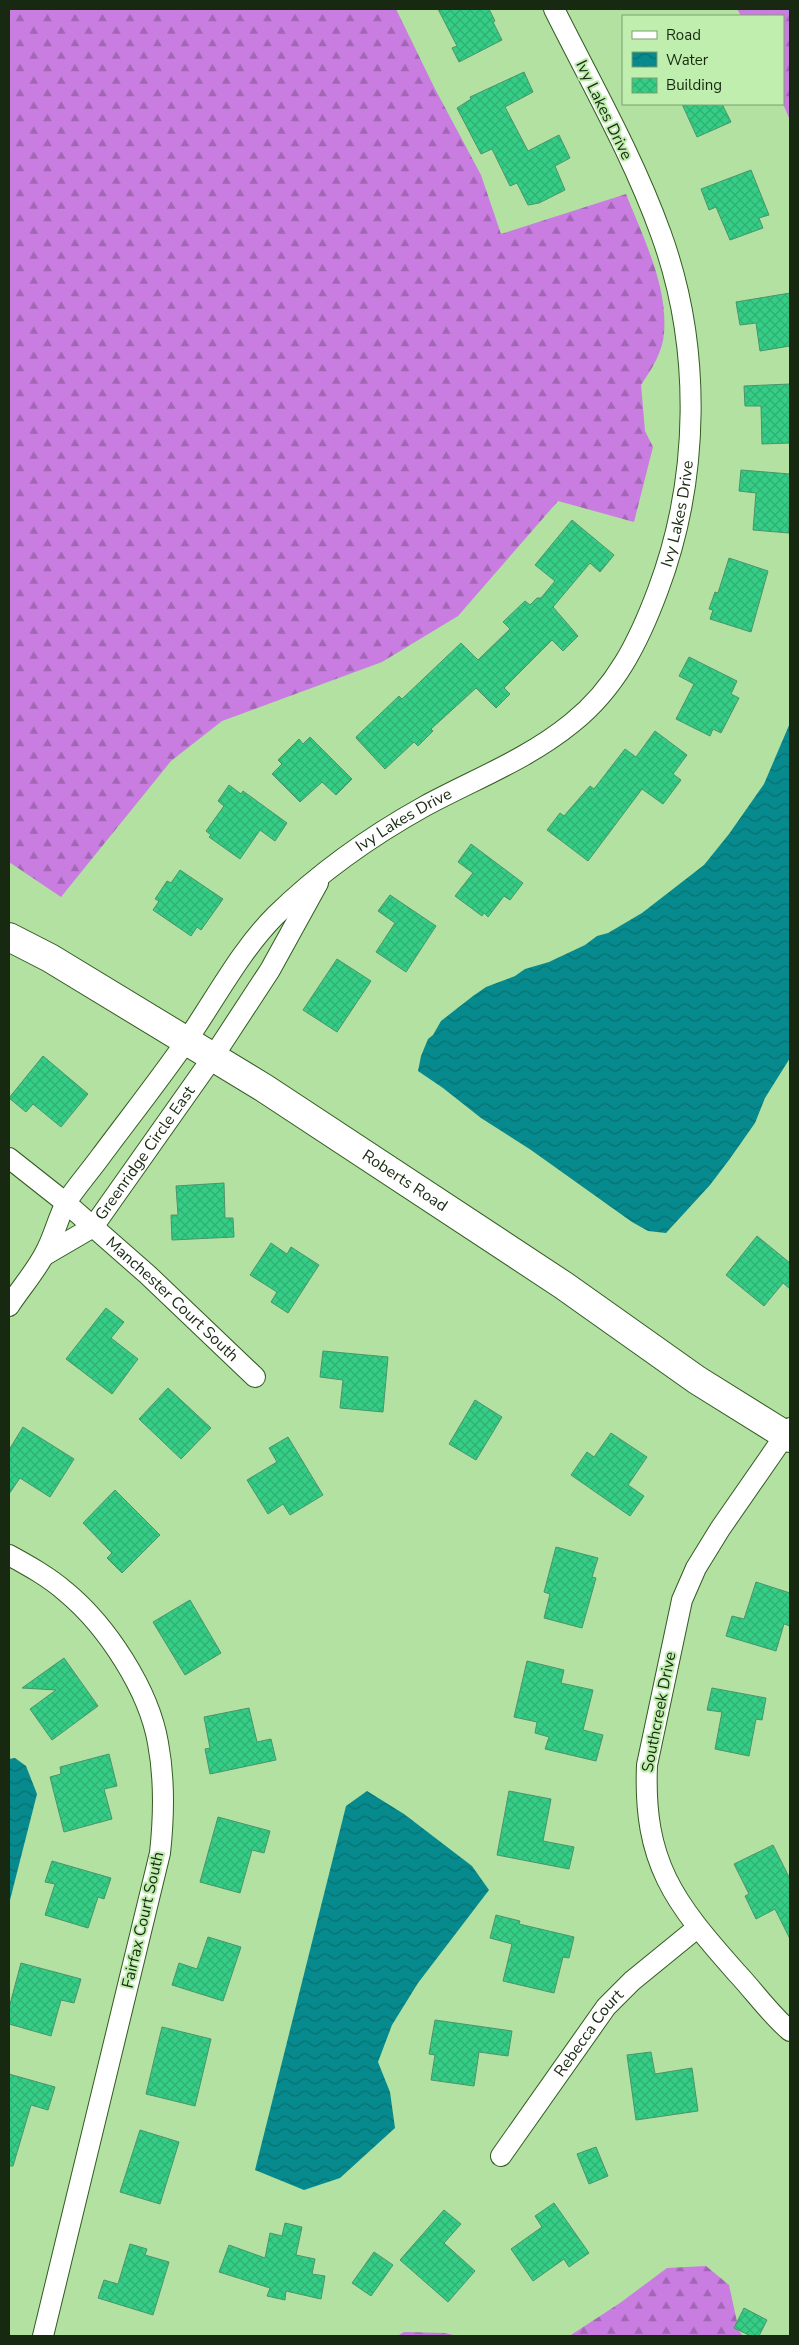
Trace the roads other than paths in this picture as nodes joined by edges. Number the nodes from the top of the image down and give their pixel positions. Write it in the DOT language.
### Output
graph roads {
  1 [pos="554,9"];
  2 [pos="323,875"];
  3 [pos="9,938"];
  4 [pos="187,1041"];
  5 [pos="213,1057"];
  6 [pos="9,1158"];
  7 [pos="66,1203"];
  8 [pos="93,1227"];
  9 [pos="45,1255"];
  10 [pos="9,1306"];
  11 [pos="255,1376"];
  12 [pos="789,1434"];
  13 [pos="9,1555"];
  14 [pos="697,1928"];
  15 [pos="790,2031"];
  16 [pos="501,2156"];
  17 [pos="43,2336"];
  1 -- 2 [label="street, Ivy Lakes Drive"];
  2 -- 4 [label="street, Ivy Lakes Drive"];
  2 -- 5 [label="street, Ivy Lakes Drive"];
  3 -- 4 [label="main road, Roberts Road"];
  4 -- 5 [label="main road, Roberts Road"];
  4 -- 7 [label="street, Greenridge Circle East"];
  5 -- 8 [label="street, Greenridge Circle East"];
  5 -- 12 [label="main road, Roberts Road"];
  6 -- 7 [label="street, Manchester Court South"];
  7 -- 8 [label="street, Manchester Court South"];
  7 -- 9 [label="street, Greenridge Circle East"];
  8 -- 9 [label="street, Greenridge Circle East"];
  8 -- 11 [label="street, Manchester Court South"];
  9 -- 10 [label="street, Greenridge Circle East"];
  12 -- 14 [label="street, Southcreek Drive"];
  13 -- 17 [label="street, Fairfax Court South"];
  14 -- 15 [label="street, Southcreek Drive"];
  14 -- 16 [label="street, Rebecca Court"];
}
